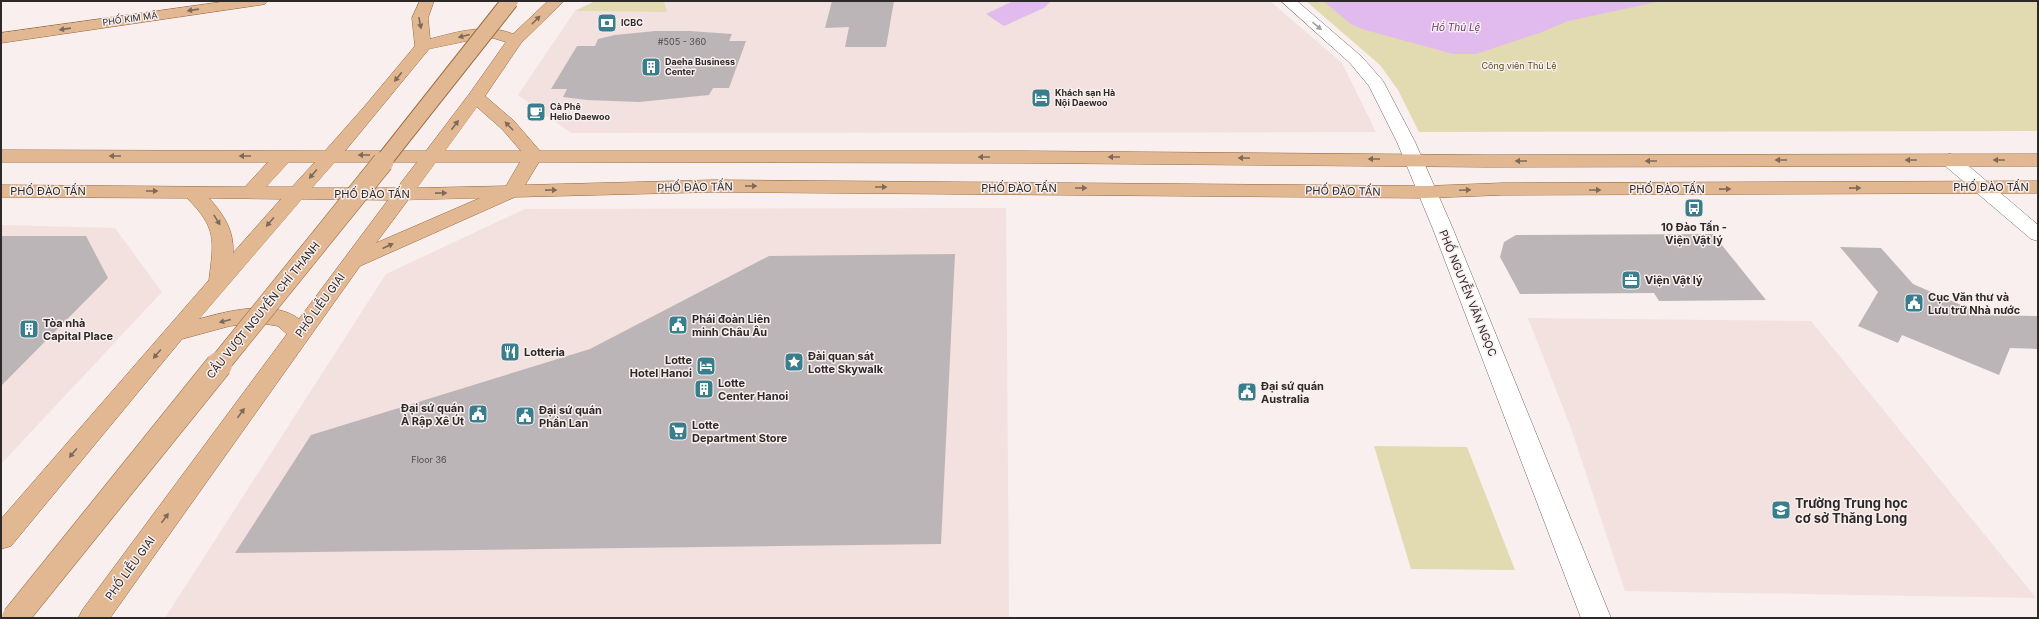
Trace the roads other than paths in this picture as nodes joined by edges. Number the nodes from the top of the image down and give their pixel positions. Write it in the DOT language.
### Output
graph roads {
  1 [pos="260,1"];
  2 [pos="427,1"];
  3 [pos="510,1"];
  4 [pos="557,1"];
  5 [pos="1288,1"];
  6 [pos="1,38"];
  7 [pos="515,40"];
  8 [pos="423,46"];
  9 [pos="476,97"];
  10 [pos="330,155"];
  11 [pos="534,155"];
  12 [pos="1,156"];
  13 [pos="284,156"];
  14 [pos="431,156"];
  15 [pos="1179,158"];
  16 [pos="1413,160"];
  17 [pos="1950,160"];
  18 [pos="2038,160"];
  19 [pos="1980,186"];
  20 [pos="2038,187"];
  21 [pos="1185,189"];
  22 [pos="1,191"];
  23 [pos="512,191"];
  24 [pos="191,192"];
  25 [pos="1426,192"];
  26 [pos="296,193"];
  27 [pos="250,194"];
  28 [pos="402,194"];
  29 [pos="2038,235"];
  30 [pos="352,261"];
  31 [pos="219,281"];
  32 [pos="300,333"];
  33 [pos="174,334"];
  34 [pos="1,538"];
  35 [pos="15,618"];
  36 [pos="93,618"];
  37 [pos="1596,618"];
  1 -- 6 [label="main road, PHỐ KIM MÃ, one-way"];
  2 -- 8 [label="main road, one-way"];
  3 -- 35 [label="main road, CẦU VƯỢT NGUYỄN CHÍ THANH, bridge"];
  7 -- 4 [label="main road, PHỐ LIỄU GIAI, one-way"];
  5 -- 16 [label="street, PHỐ NGUYỄN VĂN NGỌC, one-way"];
  7 -- 8 [label="main road, one-way"];
  7 -- 9 [label="main road, PHỐ LIỄU GIAI"];
  8 -- 10 [label="main road, one-way"];
  11 -- 9 [label="main road, one-way"];
  14 -- 9 [label="main road, PHỐ LIỄU GIAI, one-way"];
  10 -- 13 [label="main road"];
  14 -- 10 [label="main road, one-way"];
  10 -- 26 [label="main road, one-way"];
  11 -- 14 [label="main road"];
  15 -- 11 [label="main road, one-way"];
  11 -- 23 [label="main road"];
  13 -- 12 [label="main road, one-way"];
  13 -- 27 [label="main road"];
  14 -- 28 [label="main road, PHỐ LIỄU GIAI"];
  16 -- 15 [label="main road, one-way"];
  15 -- 21 [label="main road"];
  17 -- 16 [label="main road, one-way"];
  16 -- 25 [label="street, PHỐ NGUYỄN VĂN NGỌC"];
  18 -- 17 [label="main road, one-way"];
  17 -- 19 [label="street"];
  19 -- 20 [label="main road, PHỐ ĐÀO TẤN"];
  25 -- 19 [label="main road, PHỐ ĐÀO TẤN, one-way"];
  19 -- 29 [label="street"];
  23 -- 21 [label="main road, PHỐ ĐÀO TẤN, one-way"];
  21 -- 25 [label="main road, PHỐ ĐÀO TẤN"];
  22 -- 24 [label="main road, PHỐ ĐÀO TẤN, one-way"];
  28 -- 23 [label="main road, PHỐ ĐÀO TẤN, one-way"];
  30 -- 23 [label="main road, one-way"];
  24 -- 27 [label="main road, PHỐ ĐÀO TẤN"];
  24 -- 31 [label="main road, one-way"];
  25 -- 37 [label="street, PHỐ NGUYỄN VĂN NGỌC"];
  26 -- 27 [label="main road, PHỐ ĐÀO TẤN"];
  26 -- 28 [label="main road, PHỐ ĐÀO TẤN"];
  26 -- 31 [label="main road, one-way"];
  28 -- 30 [label="main road, PHỐ LIỄU GIAI"];
  30 -- 32 [label="main road, PHỐ LIỄU GIAI"];
  31 -- 33 [label="main road"];
  32 -- 33 [label="main road, one-way"];
  36 -- 32 [label="main road, PHỐ LIỄU GIAI, one-way"];
  33 -- 34 [label="main road, one-way"];
}
